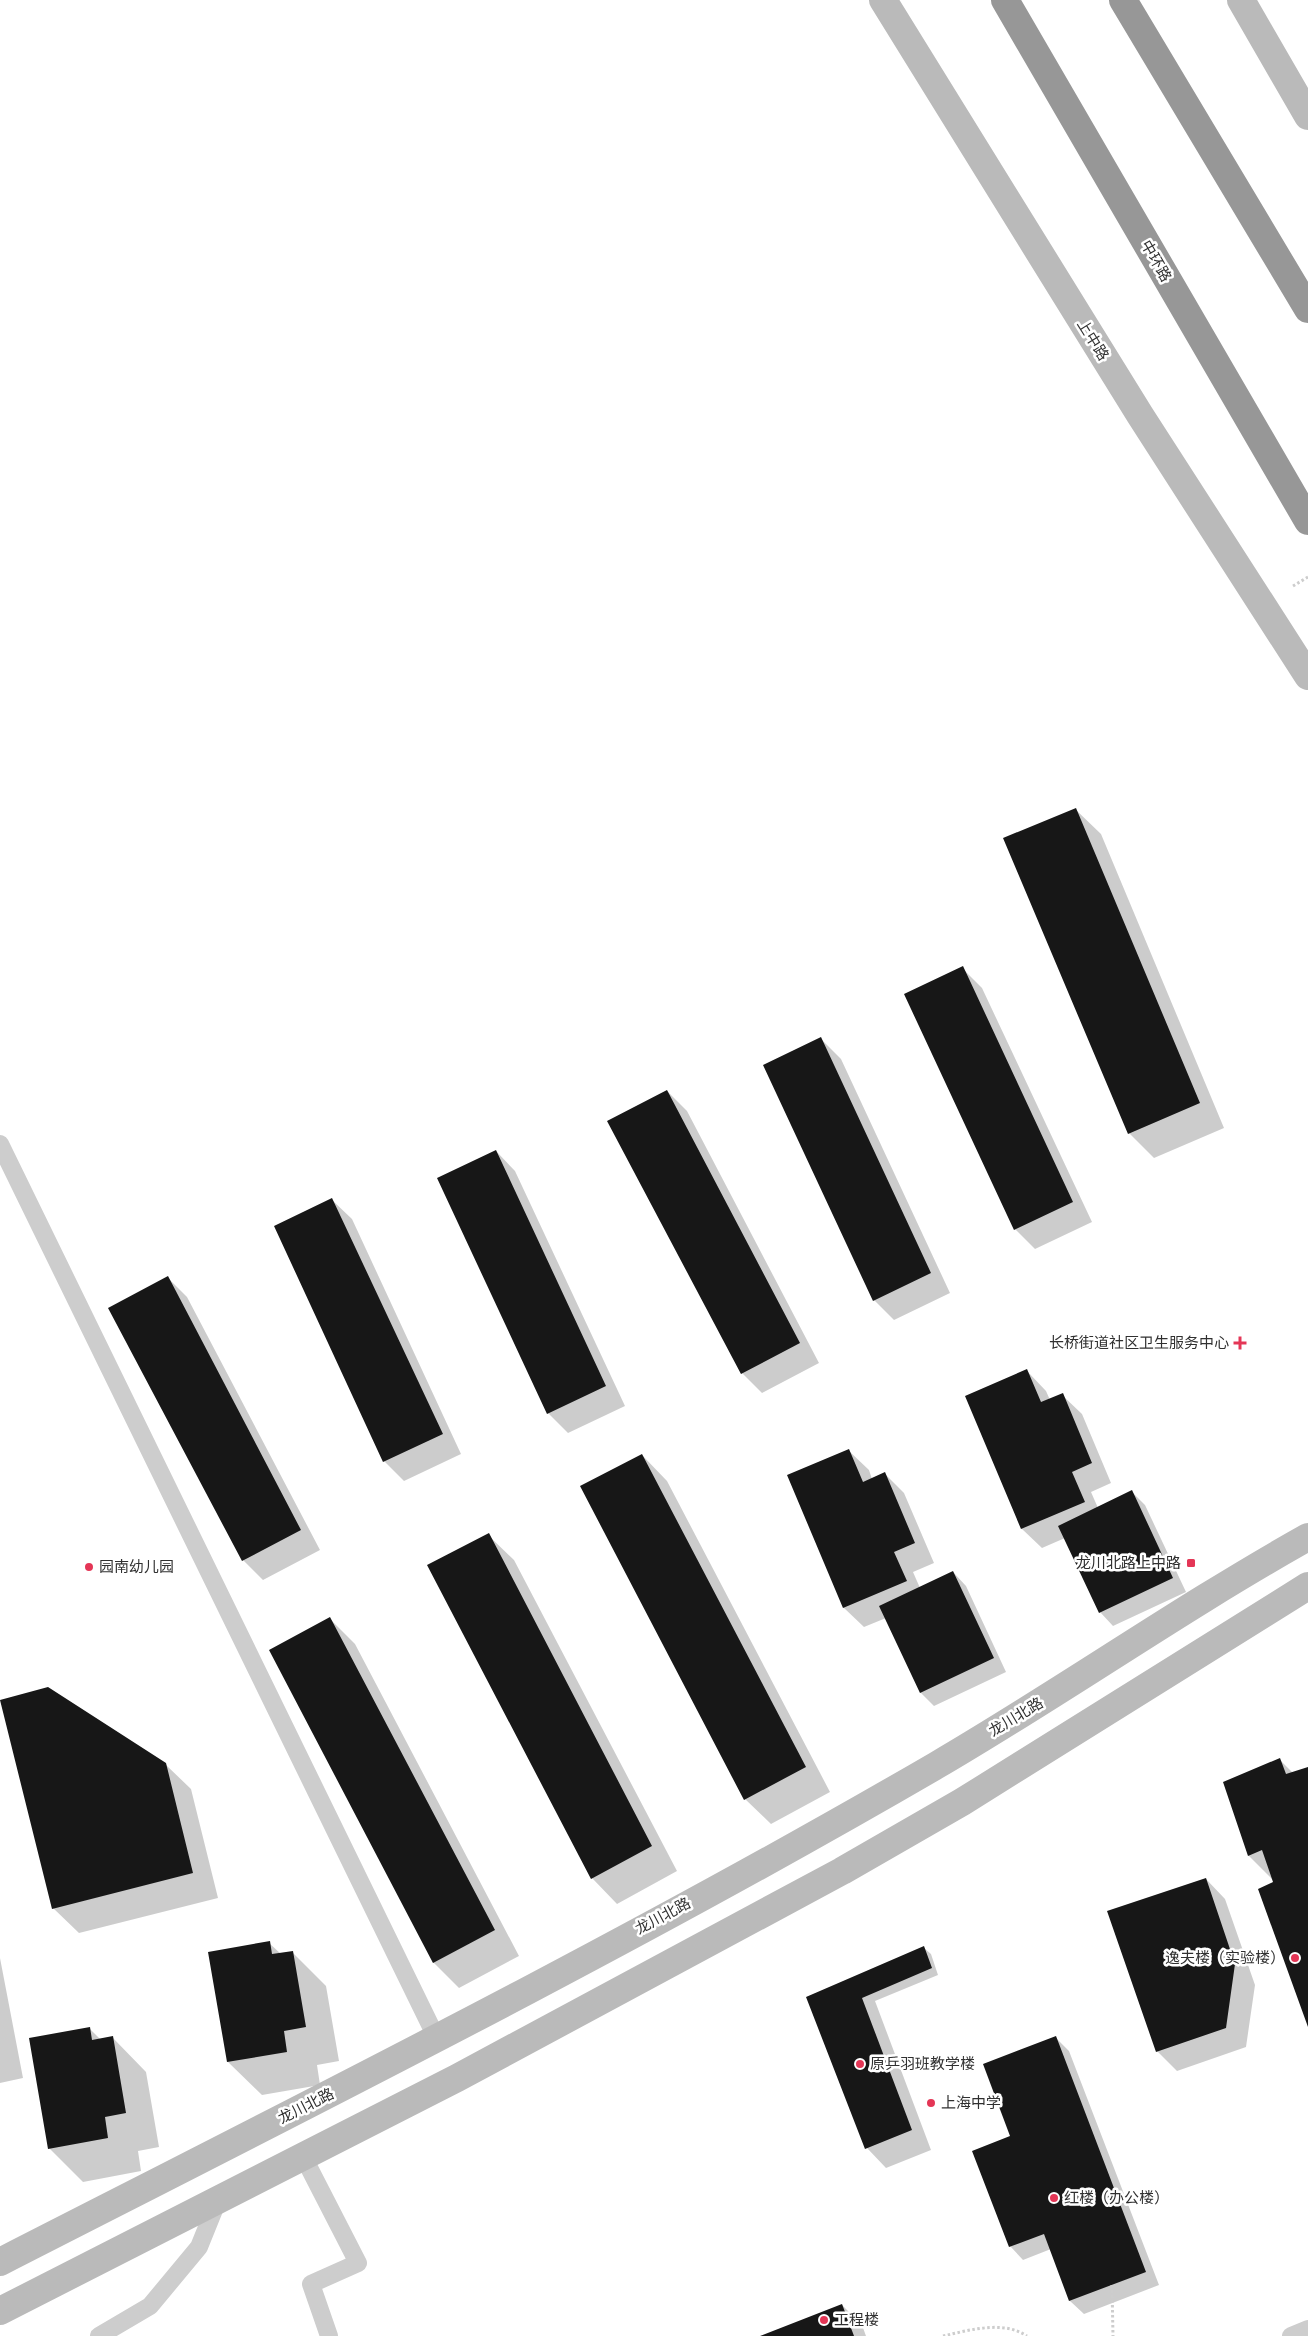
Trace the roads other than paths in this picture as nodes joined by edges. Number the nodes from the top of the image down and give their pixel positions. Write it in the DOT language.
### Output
graph roads {
  1 [pos="883,0"];
  2 [pos="1004,0"];
  3 [pos="1123,0"];
  4 [pos="1241,0"];
  5 [pos="1308,116"];
  6 [pos="1308,310"];
  7 [pos="1308,522"];
  8 [pos="1308,676"];
  9 [pos="0,1144"];
  10 [pos="1308,1537"];
  11 [pos="1308,1586"];
  12 [pos="436,2039"];
  13 [pos="303,2156"];
  14 [pos="218,2200"];
  15 [pos="0,2262"];
  16 [pos="0,2310"];
  17 [pos="1308,2329"];
  18 [pos="99,2336"];
  19 [pos="329,2336"];
  20 [pos="1290,2336"];
  1 -- 8 [label="street, 上中路"];
  2 -- 7 [label="highway, 中环路"];
  3 -- 6 [label="highway"];
  4 -- 5 [label="street"];
  9 -- 12 [label="lane"];
  10 -- 12 [label="street, 龙川北路"];
  11 -- 13 [label="street"];
  12 -- 15 [label="street, 龙川北路"];
  13 -- 14 [label="street"];
  13 -- 19 [label="lane"];
  14 -- 16 [label="street"];
  14 -- 18 [label="lane"];
  17 -- 20 [label="lane"];
}
